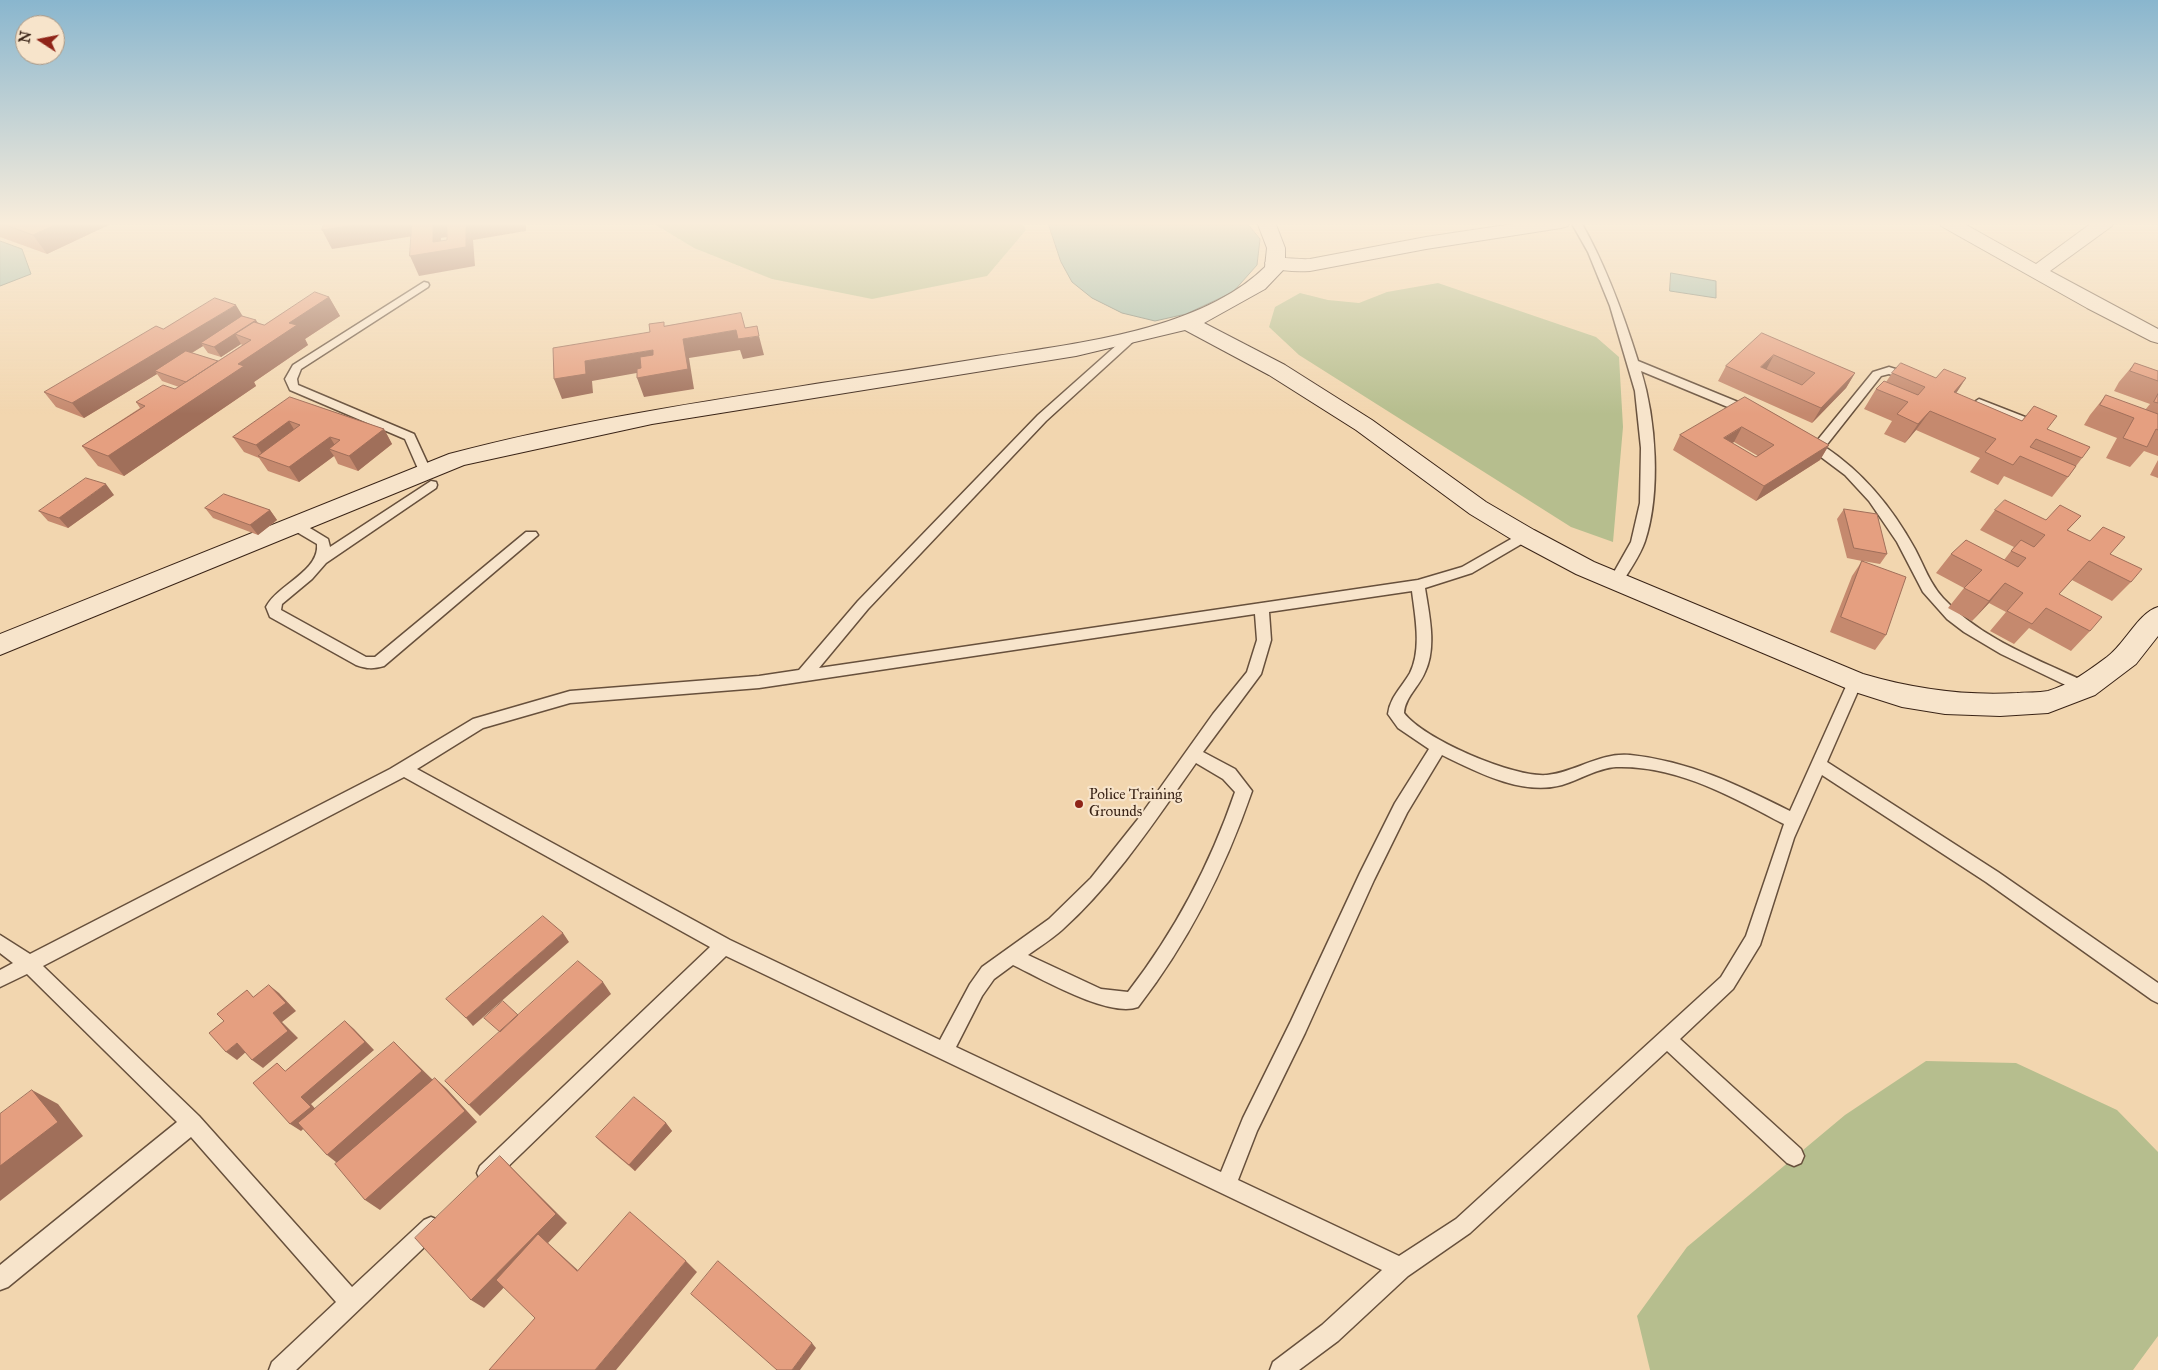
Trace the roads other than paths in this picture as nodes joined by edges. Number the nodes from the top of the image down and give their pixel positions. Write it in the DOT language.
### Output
graph roads {
  1 [pos="423,286"];
  2 [pos="1256,286"];
  3 [pos="1607,286"];
  4 [pos="2063,286"];
  5 [pos="1188,323"];
  6 [pos="1132,337"];
  7 [pos="2158,337"];
  8 [pos="1632,363"];
  9 [pos="1924,382"];
  10 [pos="1968,399"];
  11 [pos="1762,417"];
  12 [pos="2049,431"];
  13 [pos="1794,435"];
  14 [pos="1818,448"];
  15 [pos="428,478"];
  16 [pos="295,525"];
  17 [pos="531,535"];
  18 [pos="1525,536"];
  19 [pos="322,559"];
  20 [pos="1616,581"];
  21 [pos="1418,584"];
  22 [pos="1262,608"];
  23 [pos="2158,617"];
  24 [pos="0,645"];
  25 [pos="804,675"];
  26 [pos="1855,682"];
  27 [pos="2085,688"];
  28 [pos="1438,748"];
  29 [pos="1194,754"];
  30 [pos="1819,765"];
  31 [pos="404,769"];
  32 [pos="1793,821"];
  33 [pos="0,944"];
  34 [pos="724,946"];
  35 [pos="1012,956"];
  36 [pos="28,963"];
  37 [pos="0,978"];
  38 [pos="2158,994"];
  39 [pos="1667,1039"];
  40 [pos="945,1050"];
  41 [pos="192,1124"];
  42 [pos="1794,1156"];
  43 [pos="1226,1184"];
  44 [pos="473,1186"];
  45 [pos="445,1214"];
  46 [pos="1400,1268"];
  47 [pos="0,1279"];
  48 [pos="352,1303"];
  49 [pos="280,1370"];
  50 [pos="1280,1370"];
  1 -- 15 [label="lane"];
  2 -- 5 [label="street"];
  3 -- 8 [label="lane"];
  4 -- 7 [label="street"];
  5 -- 6 [label="street"];
  5 -- 18 [label="street"];
  6 -- 15 [label="street"];
  6 -- 25 [label="lane"];
  8 -- 11 [label="lane"];
  8 -- 20 [label="lane"];
  9 -- 14 [label="lane"];
  10 -- 12 [label="lane"];
  13 -- 14 [label="lane"];
  14 -- 27 [label="lane"];
  15 -- 16 [label="street"];
  15 -- 19 [label="lane"];
  16 -- 19 [label="lane"];
  16 -- 24 [label="street"];
  17 -- 19 [label="lane"];
  18 -- 20 [label="street"];
  18 -- 21 [label="lane"];
  20 -- 26 [label="street"];
  21 -- 22 [label="lane"];
  21 -- 28 [label="lane"];
  22 -- 25 [label="lane"];
  22 -- 29 [label="lane"];
  23 -- 27 [label="street"];
  25 -- 31 [label="lane"];
  26 -- 27 [label="street"];
  26 -- 30 [label="lane"];
  28 -- 32 [label="lane"];
  28 -- 43 [label="lane"];
  29 -- 35 [label="lane"];
  29 -- 35 [label="lane"];
  30 -- 32 [label="lane"];
  30 -- 38 [label="lane"];
  31 -- 34 [label="lane"];
  31 -- 36 [label="lane"];
  32 -- 39 [label="lane"];
  33 -- 36 [label="lane"];
  34 -- 40 [label="lane"];
  34 -- 44 [label="lane"];
  35 -- 40 [label="lane"];
  36 -- 37 [label="lane"];
  36 -- 41 [label="lane"];
  39 -- 42 [label="lane"];
  39 -- 46 [label="lane"];
  40 -- 43 [label="lane"];
  41 -- 47 [label="lane"];
  41 -- 48 [label="lane"];
  43 -- 46 [label="lane"];
  45 -- 48 [label="lane"];
  46 -- 50 [label="lane"];
  48 -- 49 [label="lane"];
}
